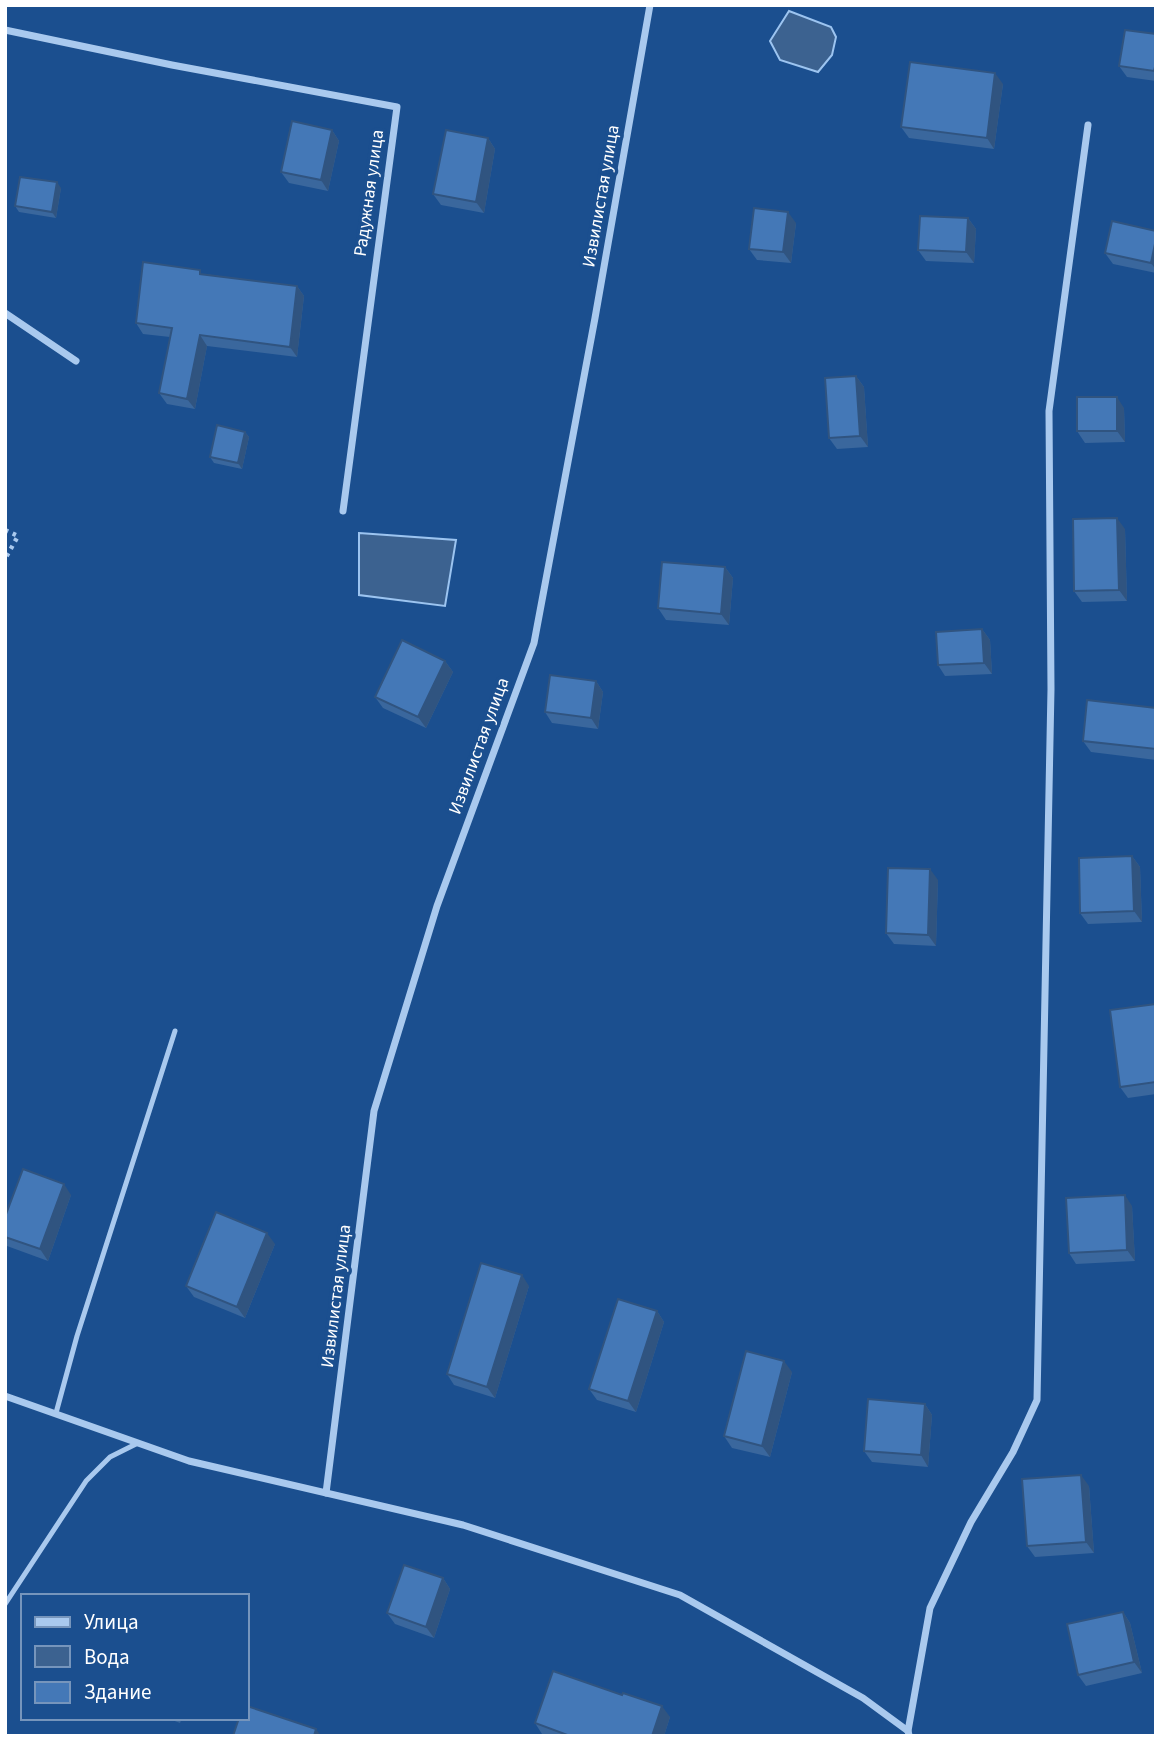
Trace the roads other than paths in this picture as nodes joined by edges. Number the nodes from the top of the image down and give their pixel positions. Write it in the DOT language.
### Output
graph roads {
  1 [pos="650,5"];
  2 [pos="5,30"];
  3 [pos="1088,125"];
  4 [pos="5,313"];
  5 [pos="76,361"];
  6 [pos="342,511"];
  7 [pos="176,1031"];
  8 [pos="5,1396"];
  9 [pos="55,1413"];
  10 [pos="138,1443"];
  11 [pos="326,1493"];
  12 [pos="5,1604"];
  13 [pos="909,1734"];
  1 -- 11 [label="street, Извилистая улица"];
  2 -- 6 [label="street, Радужная улица"];
  3 -- 13 [label="street"];
  4 -- 5 [label="street"];
  7 -- 9 [label="lane"];
  8 -- 9 [label="street"];
  9 -- 10 [label="street"];
  10 -- 11 [label="street"];
  10 -- 12 [label="lane"];
  11 -- 13 [label="street"];
}
